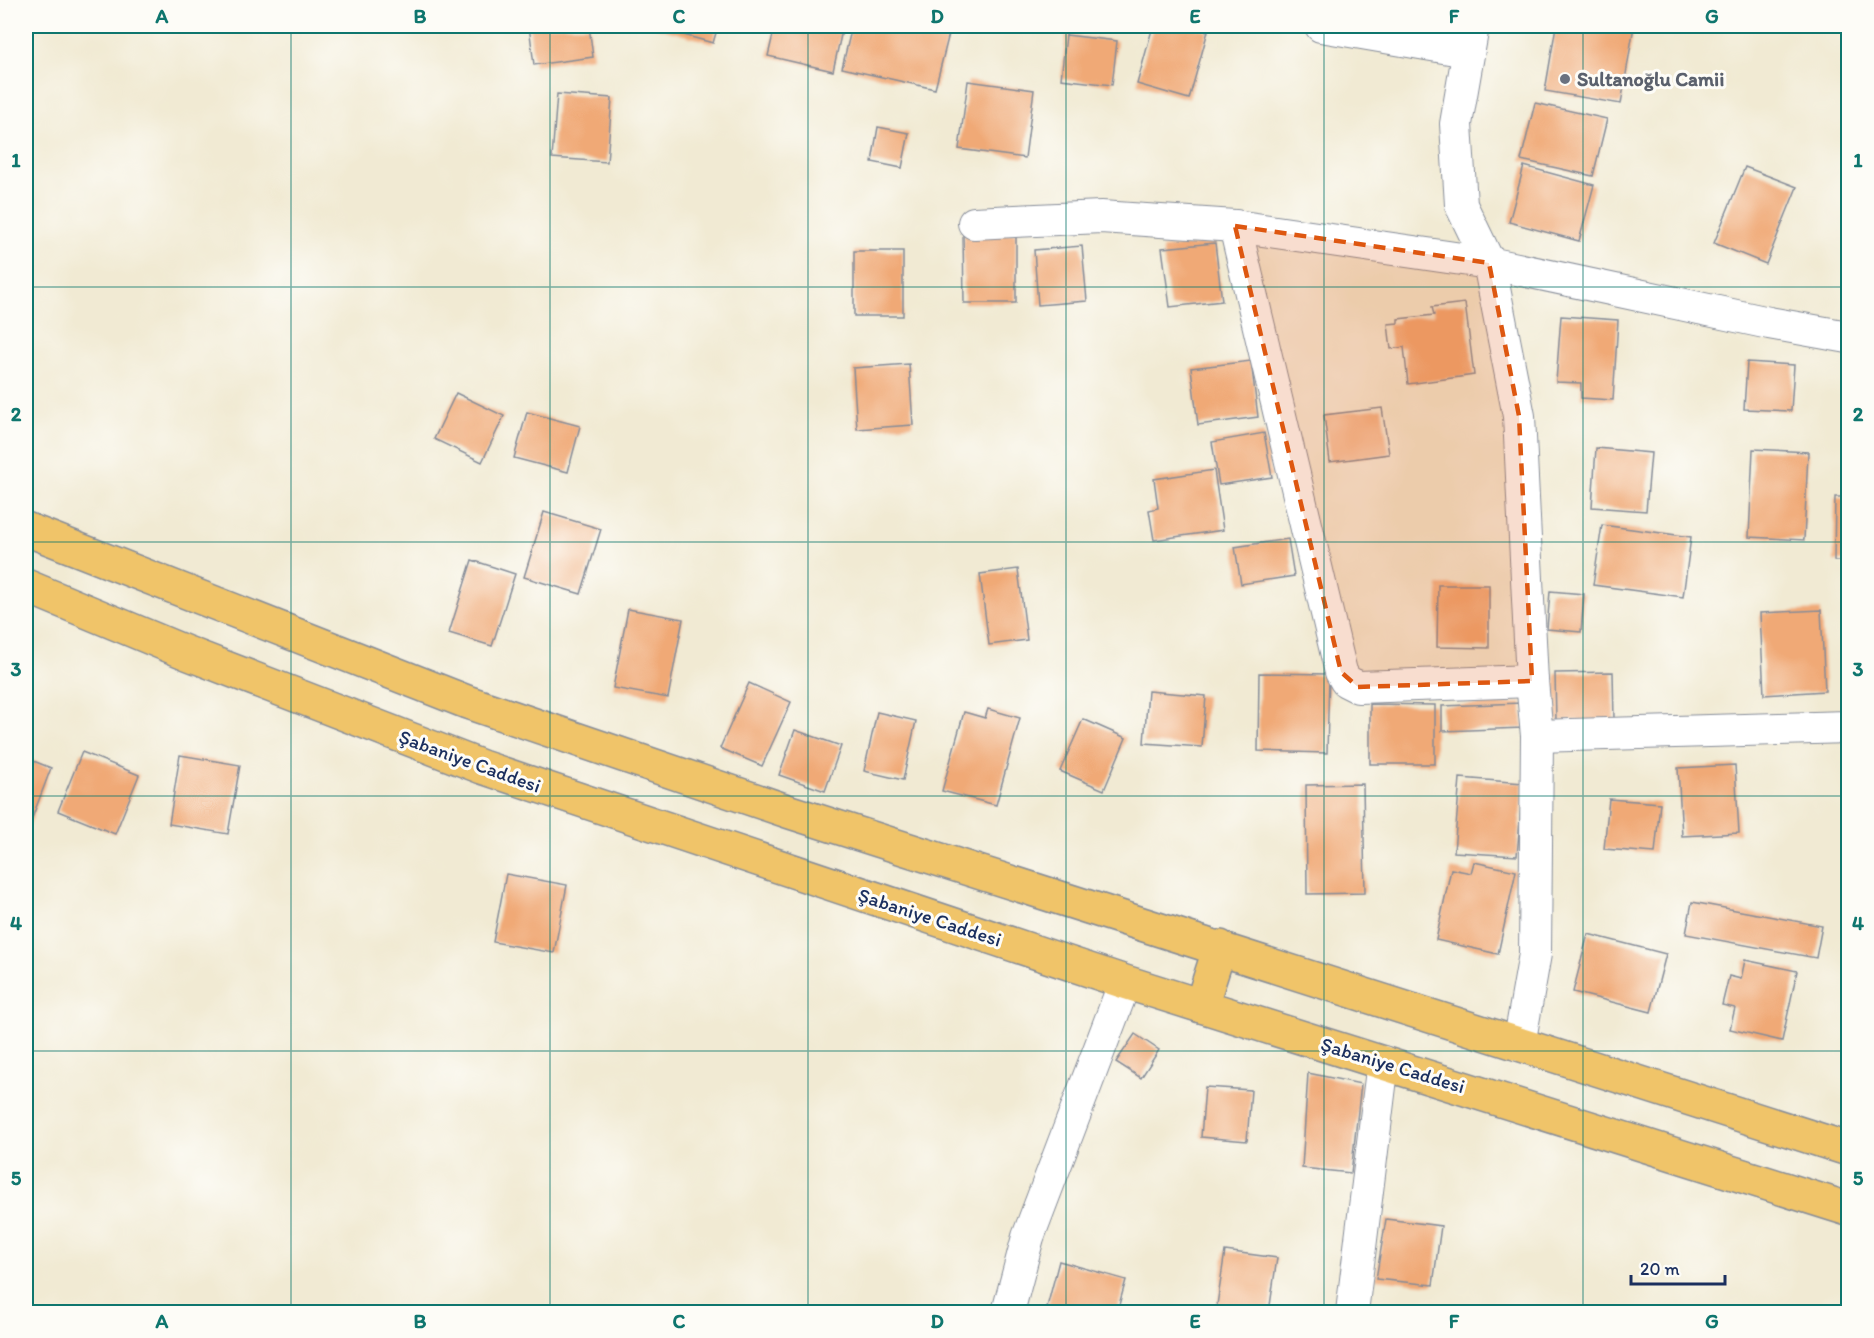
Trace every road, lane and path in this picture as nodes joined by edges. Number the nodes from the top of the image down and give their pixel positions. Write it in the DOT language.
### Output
graph roads {
  1 [pos="1321,26"];
  2 [pos="1470,38"];
  3 [pos="974,223"];
  4 [pos="1235,226"];
  5 [pos="1489,263"];
  6 [pos="1848,338"];
  7 [pos="26,529"];
  8 [pos="26,586"];
  9 [pos="1532,681"];
  10 [pos="1848,728"];
  11 [pos="1537,735"];
  12 [pos="1220,947"];
  13 [pos="1125,982"];
  14 [pos="1201,1006"];
  15 [pos="1519,1045"];
  16 [pos="1383,1062"];
  17 [pos="1848,1149"];
  18 [pos="1848,1209"];
  19 [pos="1008,1312"];
  20 [pos="1353,1312"];
  1 -- 2 [label="street"];
  2 -- 5 [label="street"];
  3 -- 4 [label="street"];
  4 -- 5 [label="street"];
  4 -- 9 [label="street"];
  5 -- 6 [label="street"];
  5 -- 9 [label="street"];
  7 -- 12 [label="highway"];
  8 -- 13 [label="highway, Şabaniye Caddesi"];
  9 -- 11 [label="street"];
  10 -- 11 [label="street"];
  11 -- 15 [label="street"];
  12 -- 14 [label="highway"];
  12 -- 15 [label="highway"];
  13 -- 14 [label="highway, Şabaniye Caddesi"];
  13 -- 19 [label="street"];
  14 -- 16 [label="highway, Şabaniye Caddesi"];
  15 -- 17 [label="highway"];
  16 -- 18 [label="highway, Şabaniye Caddesi"];
  16 -- 20 [label="street"];
}
